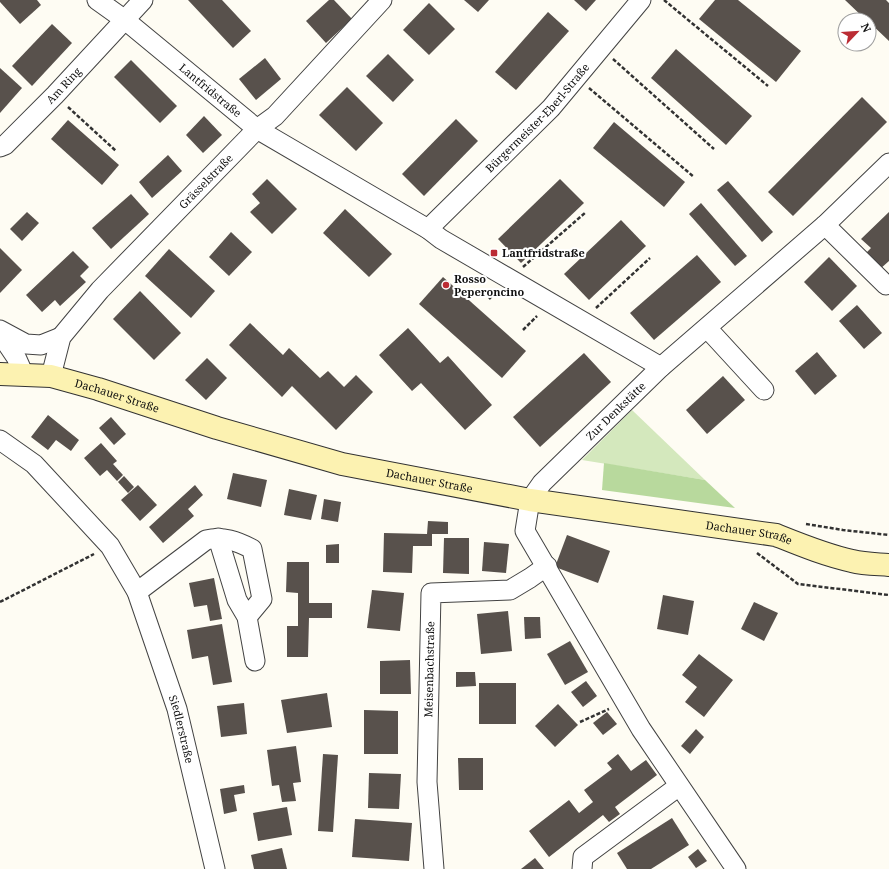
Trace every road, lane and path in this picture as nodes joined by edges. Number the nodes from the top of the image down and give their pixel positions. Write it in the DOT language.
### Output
graph roads {
  1 [pos="97,0"];
  2 [pos="144,0"];
  3 [pos="382,0"];
  4 [pos="641,0"];
  5 [pos="664,0"];
  6 [pos="125,20"];
  7 [pos="601,48"];
  8 [pos="576,77"];
  9 [pos="768,86"];
  10 [pos="55,95"];
  11 [pos="257,129"];
  12 [pos="0,147"];
  13 [pos="714,149"];
  14 [pos="116,151"];
  15 [pos="889,163"];
  16 [pos="694,177"];
  17 [pos="586,212"];
  18 [pos="825,225"];
  19 [pos="428,229"];
  20 [pos="650,258"];
  21 [pos="510,279"];
  22 [pos="886,285"];
  23 [pos="582,321"];
  24 [pos="707,328"];
  25 [pos="0,330"];
  26 [pos="0,333"];
  27 [pos="61,337"];
  28 [pos="661,367"];
  29 [pos="0,374"];
  30 [pos="24,375"];
  31 [pos="51,376"];
  32 [pos="764,390"];
  33 [pos="0,440"];
  34 [pos="530,500"];
  35 [pos="218,538"];
  36 [pos="110,546"];
  37 [pos="753,549"];
  38 [pos="889,565"];
  39 [pos="547,566"];
  40 [pos="137,592"];
  41 [pos="889,595"];
  42 [pos="0,602"];
  43 [pos="247,617"];
  44 [pos="255,661"];
  45 [pos="625,701"];
  46 [pos="580,722"];
  47 [pos="679,786"];
  48 [pos="215,869"];
  49 [pos="434,869"];
  50 [pos="582,869"];
  51 [pos="736,869"];
  1 -- 6 [label="street, Lantfridstraße"];
  2 -- 6 [label="street, Am Ring"];
  3 -- 11 [label="street, Grässelstraße"];
  4 -- 7 [label="street, Bürgermeister-Eberl-Straße"];
  5 -- 9 [label="path"];
  6 -- 10 [label="street, Am Ring"];
  6 -- 11 [label="street, Lantfridstraße"];
  7 -- 8 [label="street, Bürgermeister-Eberl-Straße"];
  7 -- 13 [label="path"];
  8 -- 16 [label="path"];
  8 -- 19 [label="street, Bürgermeister-Eberl-Straße"];
  10 -- 12 [label="street, Am Ring"];
  10 -- 14 [label="path"];
  11 -- 19 [label="street, Lantfridstraße"];
  11 -- 27 [label="street, Grässelstraße"];
  15 -- 18 [label="street, Zur Denkstätte"];
  17 -- 21 [label="path"];
  18 -- 22 [label="street"];
  18 -- 24 [label="street, Zur Denkstätte"];
  19 -- 21 [label="street, Lantfridstraße"];
  20 -- 23 [label="path"];
  21 -- 23 [label="street, Lantfridstraße"];
  23 -- 28 [label="street, Lantfridstraße"];
  24 -- 28 [label="street, Zur Denkstätte"];
  24 -- 32 [label="street"];
  25 -- 27 [label="street"];
  26 -- 30 [label="street"];
  27 -- 31 [label="street, Grässelstraße"];
  28 -- 34 [label="street, Zur Denkstätte"];
  29 -- 30 [label="street, Dachauer Straße"];
  30 -- 31 [label="street, Dachauer Straße"];
  31 -- 34 [label="street, Dachauer Straße"];
  33 -- 36 [label="street, Siedlerstraße"];
  34 -- 38 [label="street, Dachauer Straße"];
  34 -- 39 [label="street"];
  35 -- 40 [label="street"];
  35 -- 43 [label="street"];
  35 -- 43 [label="street"];
  36 -- 40 [label="street, Siedlerstraße"];
  36 -- 42 [label="path"];
  37 -- 41 [label="path"];
  39 -- 45 [label="street"];
  39 -- 49 [label="street, Meisenbachstraße"];
  40 -- 48 [label="street, Siedlerstraße"];
  43 -- 44 [label="street"];
  45 -- 46 [label="path"];
  45 -- 47 [label="street"];
  47 -- 50 [label="street"];
  47 -- 51 [label="street"];
}
